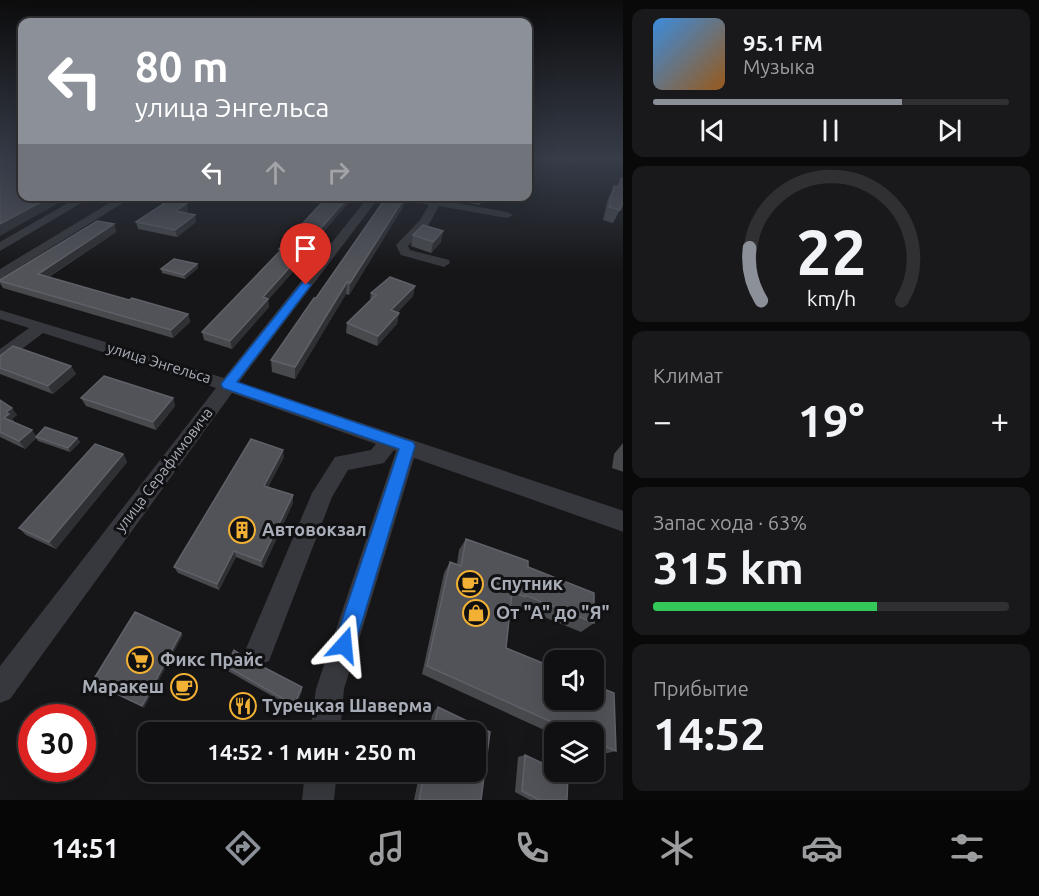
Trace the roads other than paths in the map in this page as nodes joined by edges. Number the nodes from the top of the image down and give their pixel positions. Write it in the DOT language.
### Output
graph roads {
  1 [pos="79,201"];
  2 [pos="121,201"];
  3 [pos="371,201"];
  4 [pos="424,201"];
  5 [pos="435,203"];
  6 [pos="507,215"];
  7 [pos="0,247"];
  8 [pos="444,263"];
  9 [pos="0,275"];
  10 [pos="0,314"];
  11 [pos="41,327"];
  12 [pos="0,357"];
  13 [pos="228,384"];
  14 [pos="399,443"];
  15 [pos="623,522"];
  16 [pos="259,651"];
  17 [pos="0,689"];
  18 [pos="326,722"];
  19 [pos="320,782"];
  20 [pos="318,800"];
  1 -- 7 [label="street"];
  2 -- 9 [label="street"];
  3 -- 13 [label="street, улица Серафимовича"];
  4 -- 5 [label="street"];
  5 -- 6 [label="street"];
  5 -- 8 [label="street"];
  10 -- 11 [label="street, улица Энгельса"];
  11 -- 12 [label="street"];
  11 -- 13 [label="street, улица Энгельса"];
  13 -- 14 [label="street, улица Энгельса"];
  13 -- 17 [label="street, улица Серафимовича"];
  14 -- 15 [label="street, улица Энгельса"];
  14 -- 16 [label="street"];
  14 -- 18 [label="street"];
  19 -- 20 [label="street"];
}
